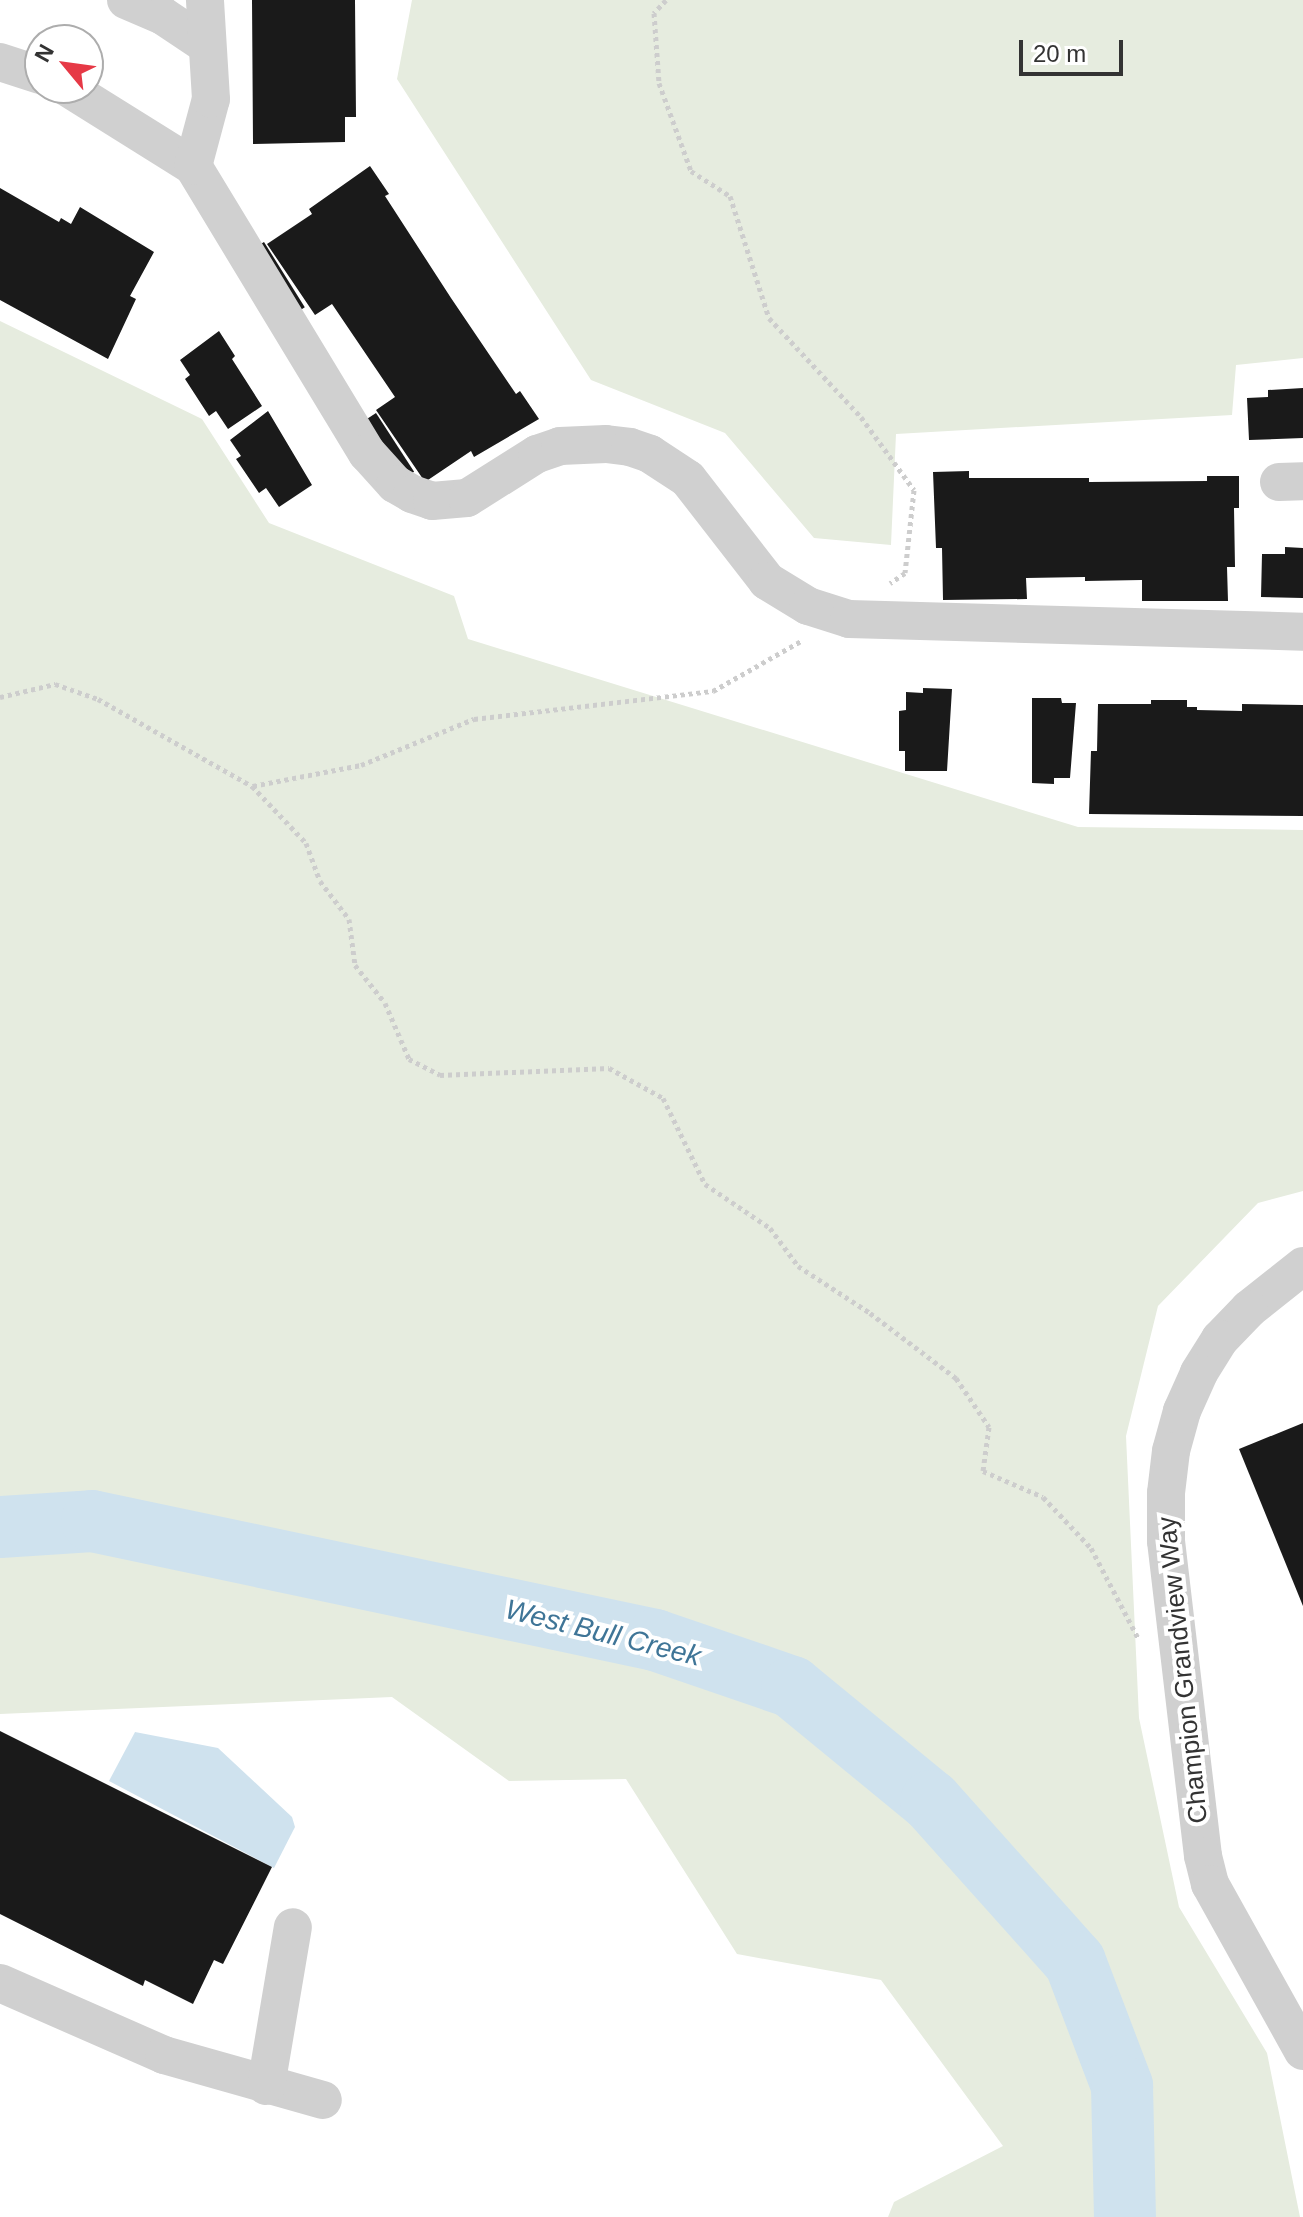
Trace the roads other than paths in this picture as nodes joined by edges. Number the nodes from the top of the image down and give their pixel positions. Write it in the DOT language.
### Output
graph roads {
  1 [pos="126,0"];
  2 [pos="205,0"];
  3 [pos="205,44"];
  4 [pos="0,62"];
  5 [pos="24,70"];
  6 [pos="94,104"];
  7 [pos="193,166"];
  8 [pos="1303,632"];
  9 [pos="1303,1266"];
  10 [pos="293,1927"];
  11 [pos="0,1983"];
  12 [pos="1303,2051"];
  13 [pos="266,2086"];
  14 [pos="323,2100"];
  1 -- 3 [label="street"];
  2 -- 3 [label="street"];
  3 -- 7 [label="street"];
  4 -- 5 [label="street"];
  6 -- 7 [label="street"];
  7 -- 8 [label="street"];
  9 -- 12 [label="street, Champion Grandview Way"];
  10 -- 13 [label="street"];
  11 -- 13 [label="street"];
  13 -- 14 [label="street"];
}
